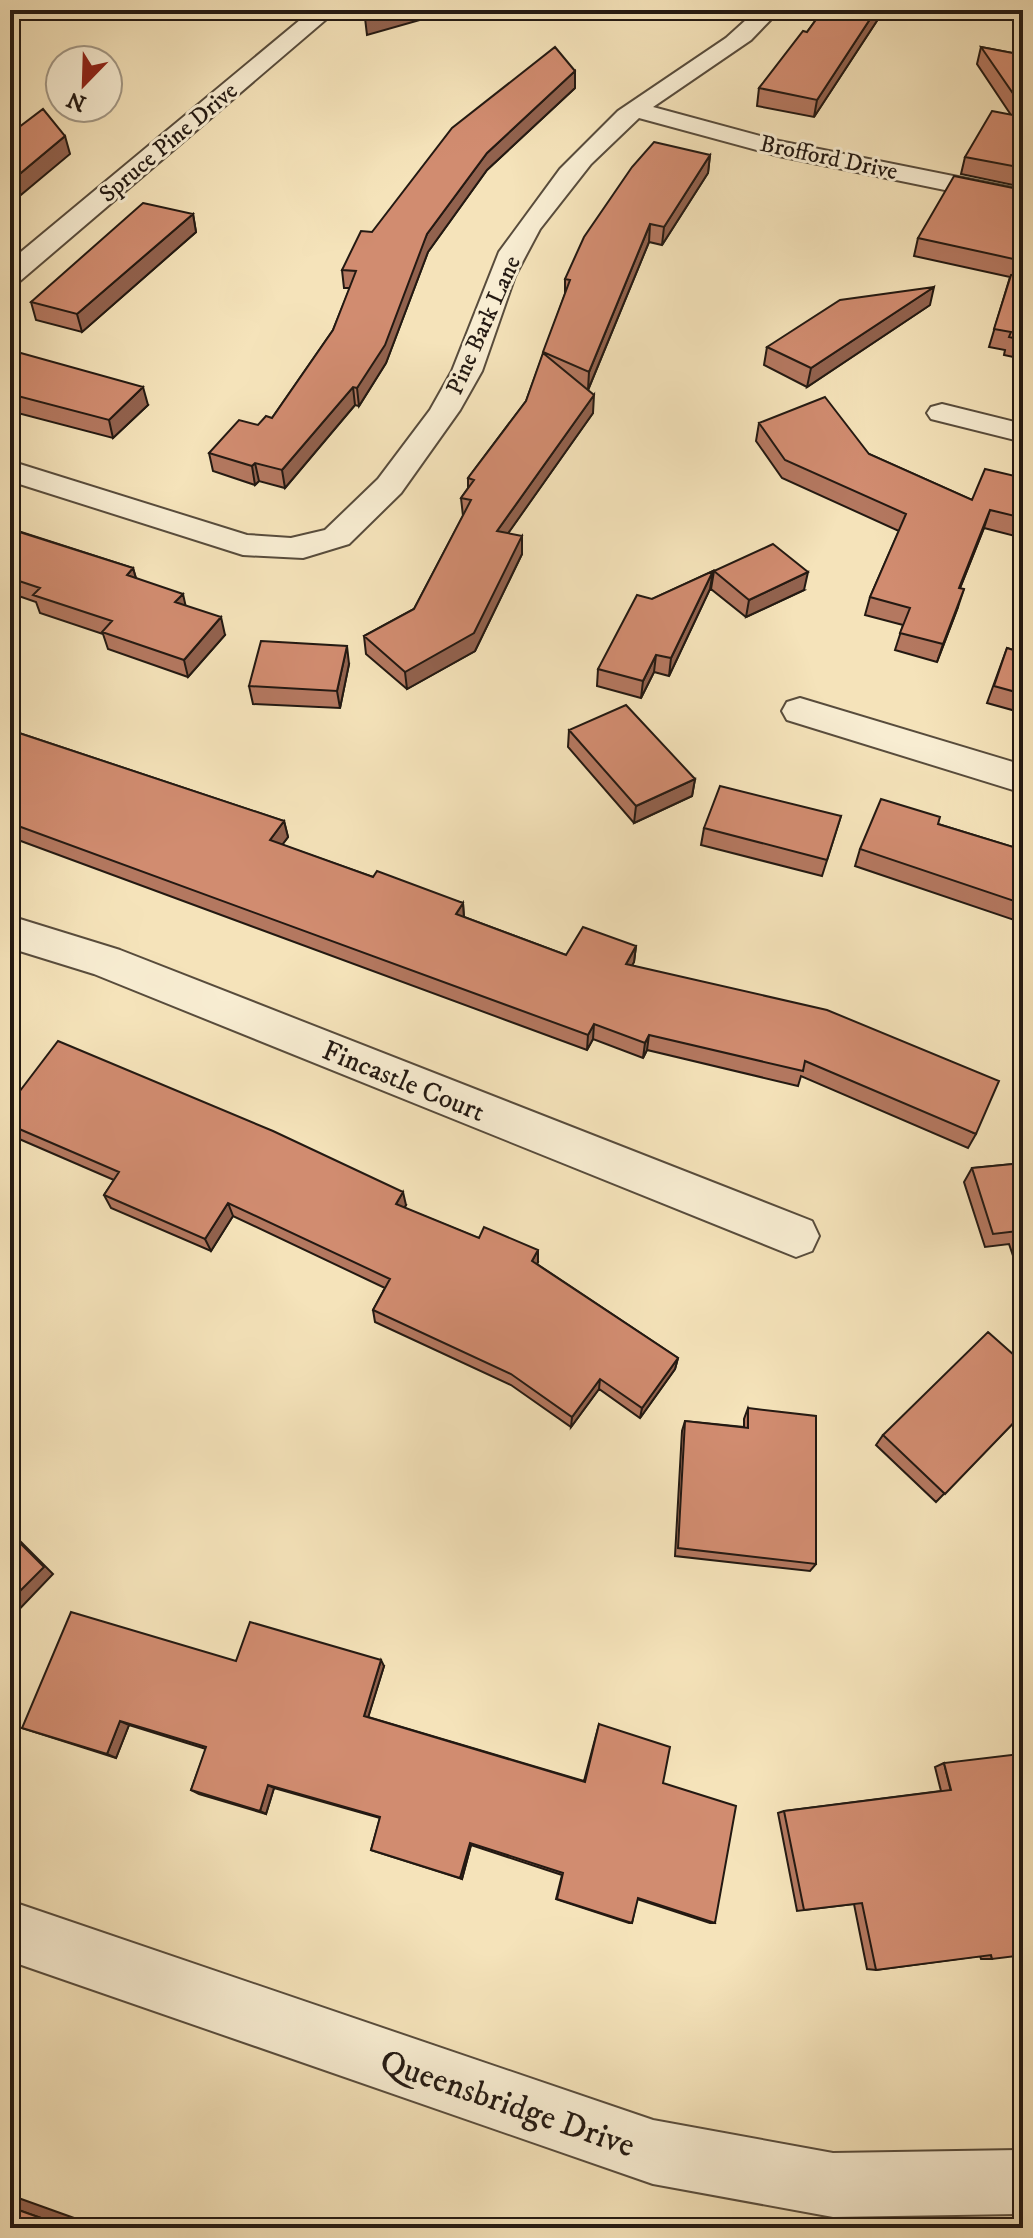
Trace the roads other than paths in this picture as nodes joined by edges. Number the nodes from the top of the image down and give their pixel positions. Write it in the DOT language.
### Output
graph roads {
  1 [pos="326,10"];
  2 [pos="769,10"];
  3 [pos="636,109"];
  4 [pos="1023,198"];
  5 [pos="10,275"];
  6 [pos="942,413"];
  7 [pos="1023,433"];
  8 [pos="10,471"];
  9 [pos="800,711"];
  10 [pos="1023,779"];
  11 [pos="10,932"];
  12 [pos="796,1236"];
  13 [pos="10,1931"];
  14 [pos="1023,2182"];
  1 -- 5 [label="street, Spruce Pine Drive"];
  2 -- 3 [label="street, Pine Bark Lane"];
  3 -- 4 [label="street, Brofford Drive"];
  3 -- 8 [label="street, Pine Bark Lane"];
  6 -- 7 [label="street"];
  9 -- 10 [label="street"];
  11 -- 12 [label="street, Fincastle Court"];
  13 -- 14 [label="street, Queensbridge Drive"];
}
